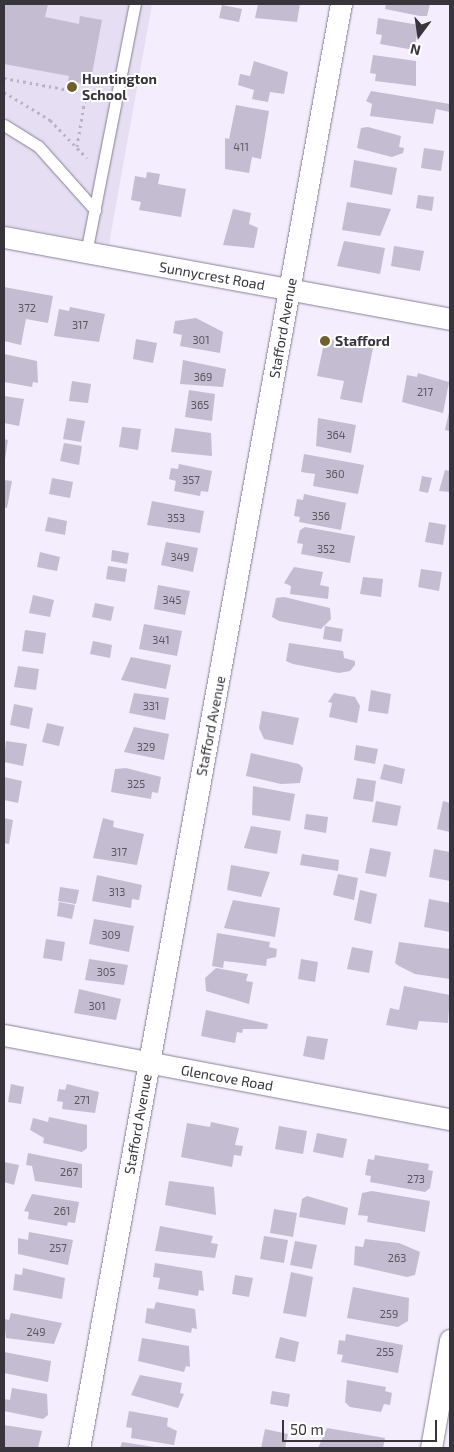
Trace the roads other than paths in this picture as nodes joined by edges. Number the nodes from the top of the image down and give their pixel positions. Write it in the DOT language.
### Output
graph roads {
  1 [pos="135,4"];
  2 [pos="342,4"];
  3 [pos="4,125"];
  4 [pos="95,210"];
  5 [pos="4,238"];
  6 [pos="86,253"];
  7 [pos="290,290"];
  8 [pos="450,319"];
  9 [pos="4,1035"];
  10 [pos="148,1063"];
  11 [pos="450,1119"];
  12 [pos="450,1340"];
  13 [pos="80,1448"];
  14 [pos="431,1448"];
  1 -- 4 [label="lane"];
  2 -- 7 [label="street, Stafford Avenue"];
  3 -- 4 [label="lane"];
  4 -- 6 [label="lane"];
  5 -- 6 [label="street, Sunnycrest Road"];
  6 -- 7 [label="street, Sunnycrest Road"];
  7 -- 8 [label="street, Sunnycrest Road"];
  7 -- 10 [label="street, Stafford Avenue"];
  9 -- 10 [label="street, Glencove Road"];
  10 -- 11 [label="street, Glencove Road"];
  10 -- 13 [label="street, Stafford Avenue"];
  12 -- 14 [label="street"];
}
